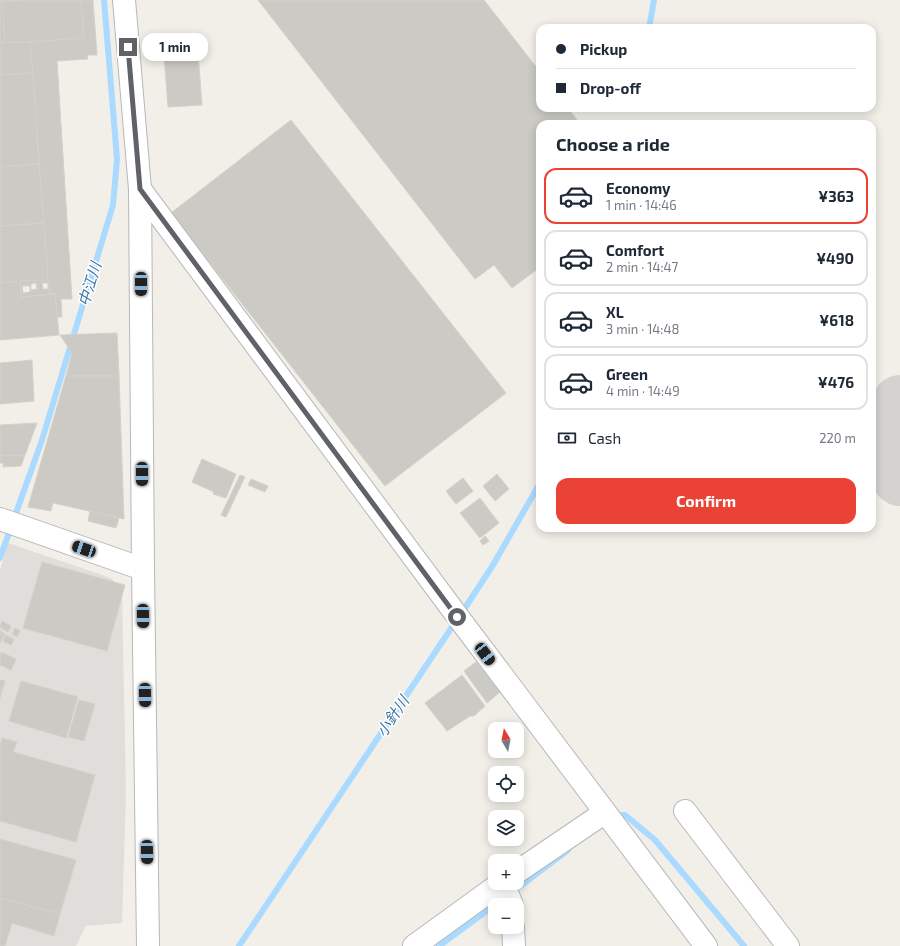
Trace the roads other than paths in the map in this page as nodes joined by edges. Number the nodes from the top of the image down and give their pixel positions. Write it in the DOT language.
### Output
graph roads {
  1 [pos="124,0"];
  2 [pos="140,189"];
  3 [pos="0,519"];
  4 [pos="143,569"];
  5 [pos="685,811"];
  6 [pos="604,813"];
  7 [pos="524,868"];
  8 [pos="492,890"];
  9 [pos="513,934"];
  10 [pos="148,946"];
  11 [pos="414,946"];
  12 [pos="514,946"];
  13 [pos="706,946"];
  14 [pos="788,946"];
  1 -- 2 [label="street"];
  2 -- 4 [label="street"];
  2 -- 6 [label="street"];
  3 -- 4 [label="street"];
  4 -- 10 [label="street"];
  5 -- 14 [label="street"];
  6 -- 7 [label="street"];
  6 -- 13 [label="street"];
  8 -- 11 [label="street"];
  9 -- 12 [label="street"];
}
